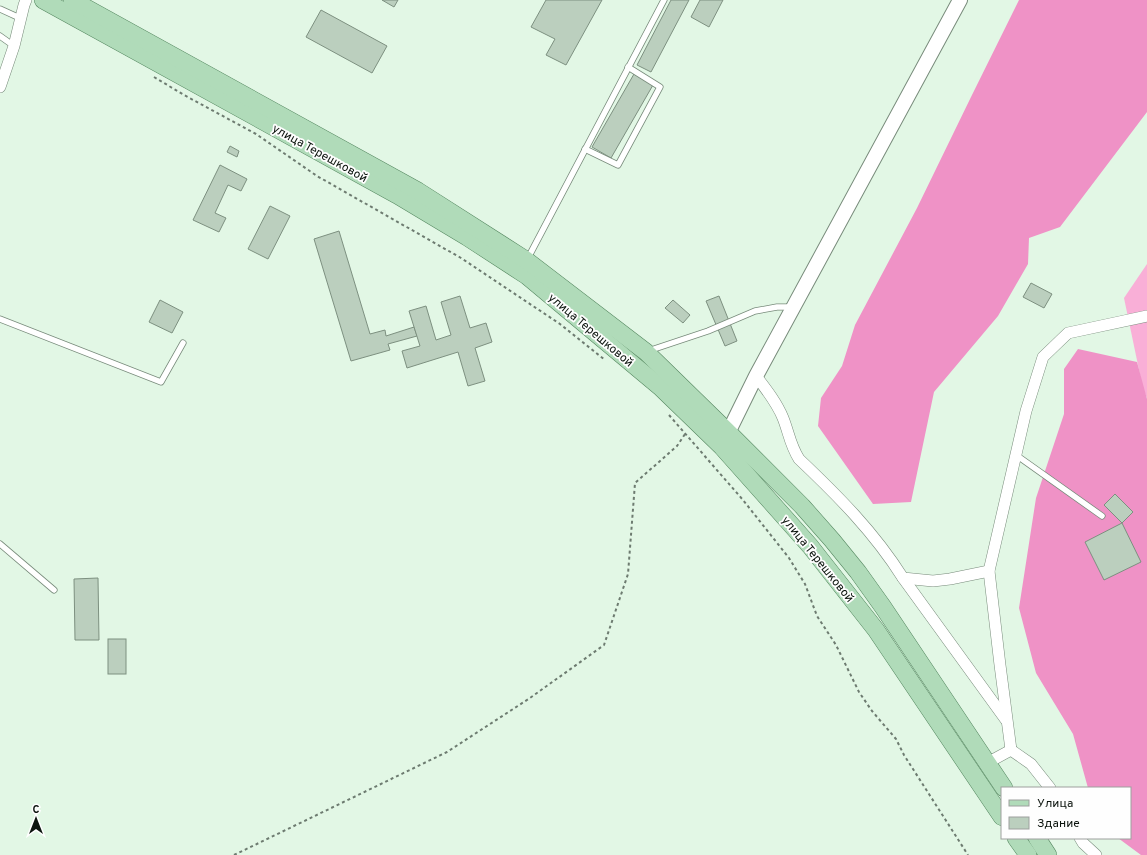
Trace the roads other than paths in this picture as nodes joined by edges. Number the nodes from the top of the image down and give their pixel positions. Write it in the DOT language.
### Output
graph roads {
  1 [pos="26,0"];
  2 [pos="43,0"];
  3 [pos="72,0"];
  4 [pos="664,0"];
  5 [pos="960,0"];
  6 [pos="0,9"];
  7 [pos="22,19"];
  8 [pos="0,36"];
  9 [pos="14,46"];
  10 [pos="628,67"];
  11 [pos="0,87"];
  12 [pos="585,149"];
  13 [pos="526,260"];
  14 [pos="794,307"];
  15 [pos="1147,316"];
  16 [pos="0,319"];
  17 [pos="183,343"];
  18 [pos="646,352"];
  19 [pos="756,376"];
  20 [pos="725,439"];
  21 [pos="1016,455"];
  22 [pos="1102,516"];
  23 [pos="0,544"];
  24 [pos="989,571"];
  25 [pos="903,578"];
  26 [pos="54,590"];
  27 [pos="1007,721"];
  28 [pos="1011,750"];
  29 [pos="987,762"];
  30 [pos="1003,787"];
  31 [pos="1049,787"];
  32 [pos="1001,816"];
  33 [pos="1017,839"];
  34 [pos="1037,839"];
  35 [pos="1081,839"];
  36 [pos="1028,855"];
  37 [pos="1048,855"];
  38 [pos="1096,855"];
  1 -- 7 [label="street"];
  2 -- 20 [label="main road, улица Терешковой"];
  3 -- 13 [label="main road, улица Терешковой"];
  4 -- 10 [label="lane"];
  5 -- 14 [label="street"];
  6 -- 7 [label="lane"];
  7 -- 9 [label="street"];
  8 -- 9 [label="lane"];
  9 -- 11 [label="street"];
  10 -- 12 [label="lane"];
  10 -- 12 [label="lane"];
  12 -- 13 [label="lane"];
  13 -- 18 [label="main road, улица Терешковой"];
  14 -- 18 [label="lane"];
  14 -- 19 [label="street"];
  15 -- 21 [label="street"];
  16 -- 17 [label="lane"];
  18 -- 20 [label="main road, улица Терешковой"];
  19 -- 20 [label="street"];
  19 -- 25 [label="street"];
  20 -- 29 [label="main road, улица Терешковой"];
  20 -- 32 [label="main road, улица Терешковой"];
  21 -- 22 [label="lane"];
  21 -- 24 [label="street"];
  23 -- 26 [label="lane"];
  24 -- 25 [label="street"];
  24 -- 27 [label="street"];
  25 -- 27 [label="street"];
  27 -- 28 [label="street"];
  28 -- 29 [label="street"];
  28 -- 31 [label="street"];
  29 -- 30 [label="main road, улица Терешковой"];
  33 -- 36 [label="main road"];
  34 -- 37 [label="main road"];
  35 -- 38 [label="street"];
}
